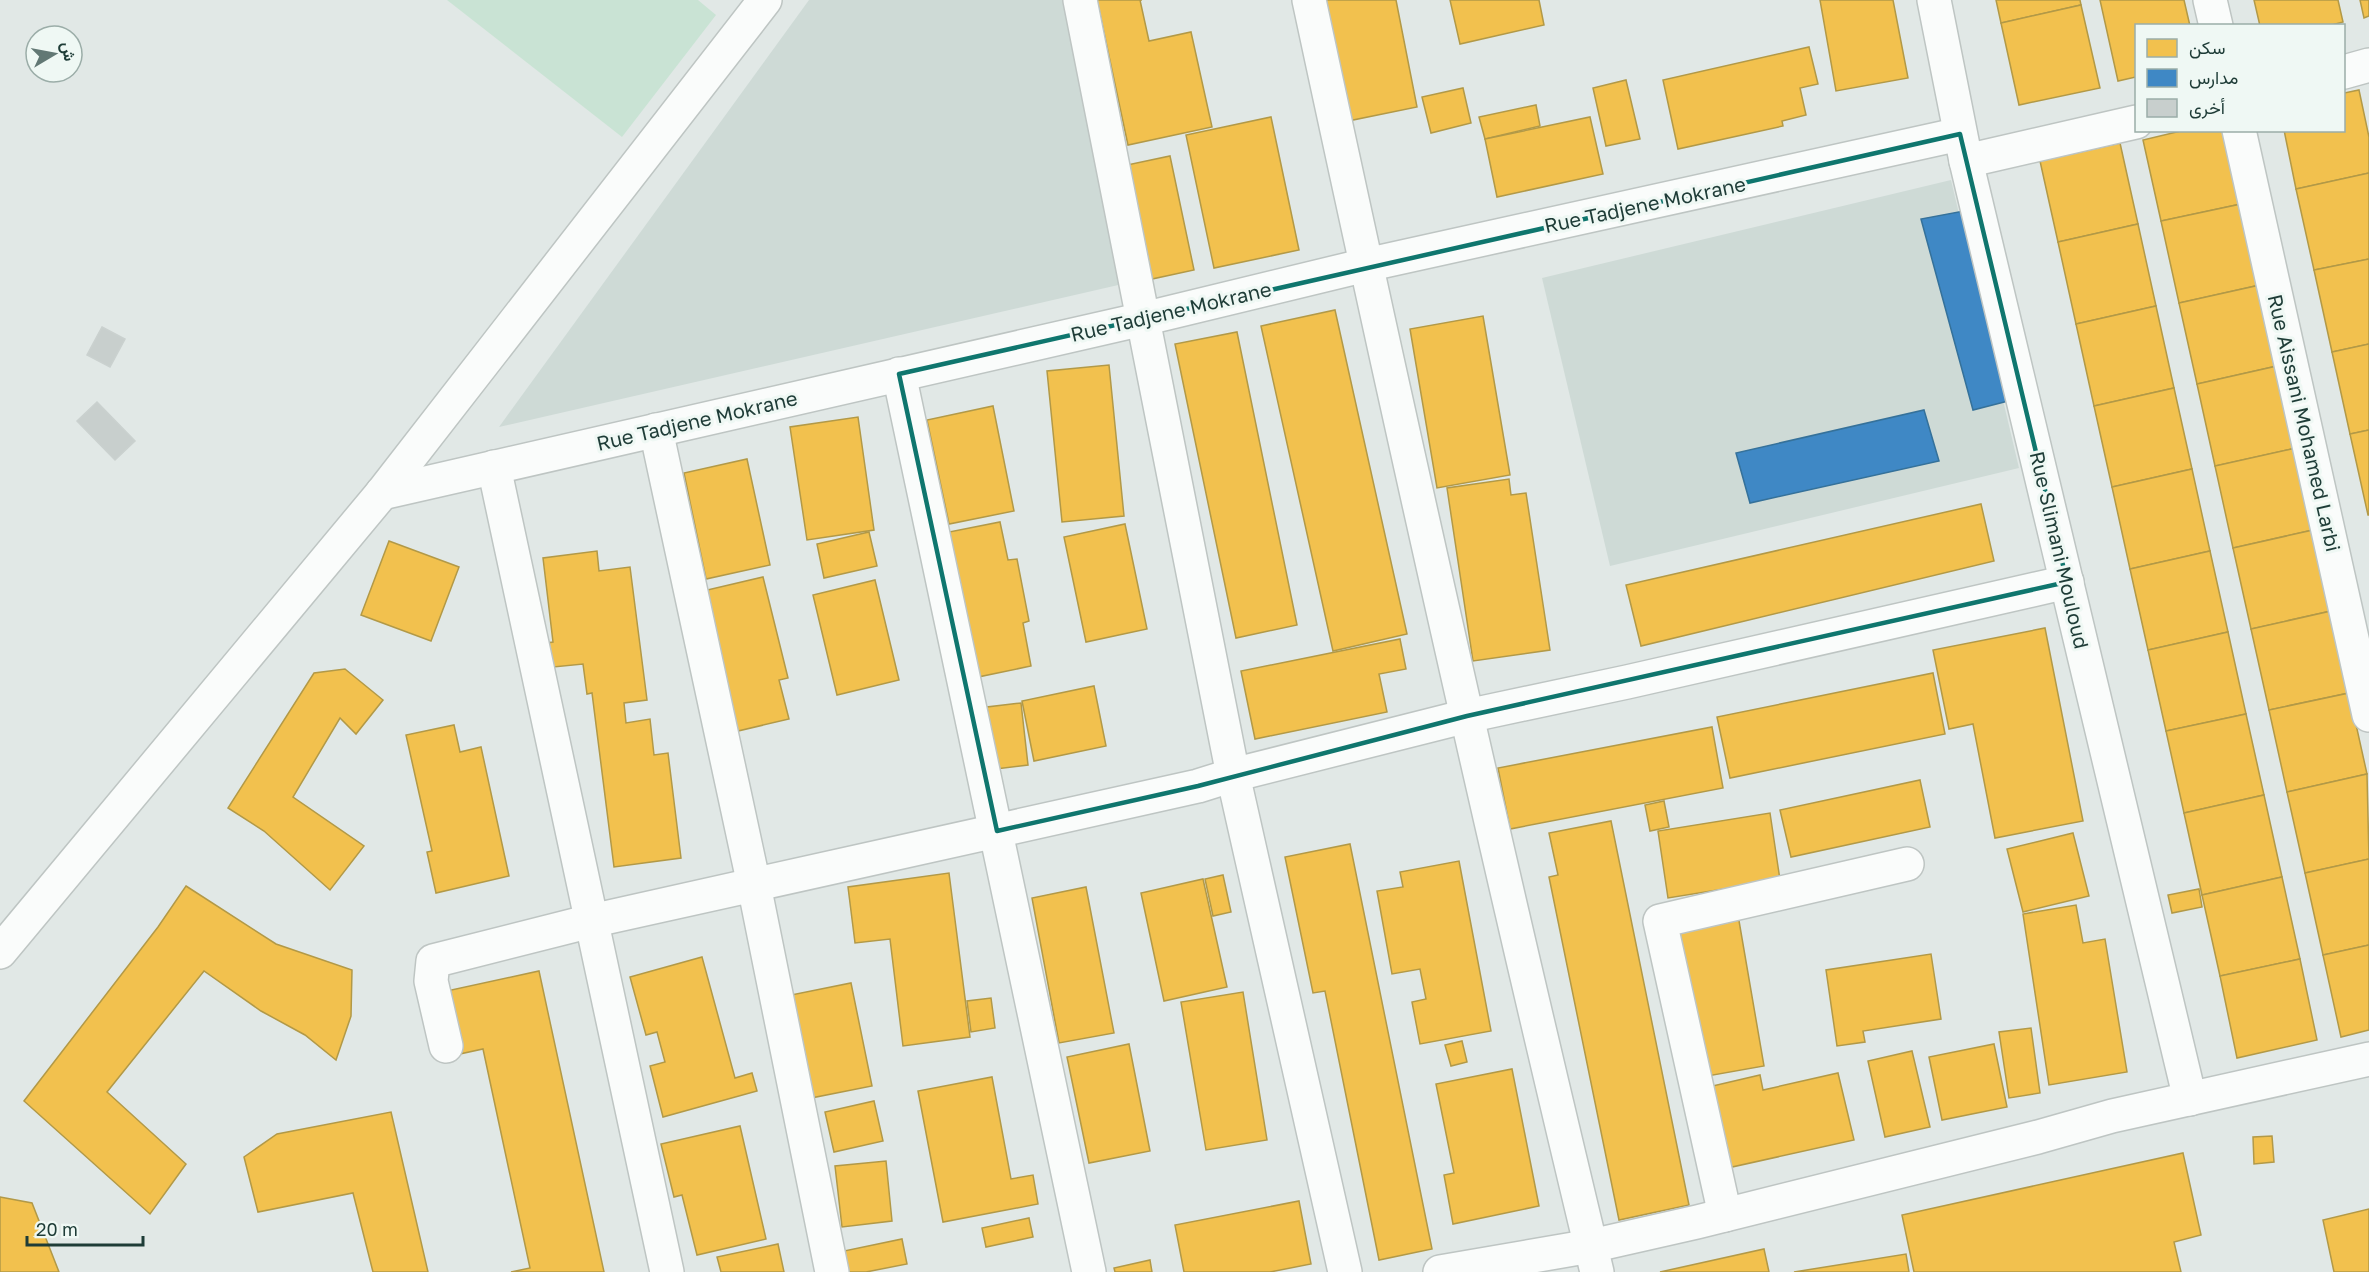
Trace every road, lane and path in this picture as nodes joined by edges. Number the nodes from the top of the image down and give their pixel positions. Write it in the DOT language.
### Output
graph roads {
  1 [pos="765,0"];
  2 [pos="1080,0"];
  3 [pos="1309,0"];
  4 [pos="1934,0"];
  5 [pos="2210,0"];
  6 [pos="2216,24"];
  7 [pos="2369,65"];
  8 [pos="2345,71"];
  9 [pos="2135,122"];
  10 [pos="2239,132"];
  11 [pos="1963,148"];
  12 [pos="1366,265"];
  13 [pos="1143,319"];
  14 [pos="899,374"];
  15 [pos="656,430"];
  16 [pos="494,467"];
  17 [pos="382,494"];
  18 [pos="2067,582"];
  19 [pos="2369,715"];
  20 [pos="1467,716"];
  21 [pos="1233,775"];
  22 [pos="998,831"];
  23 [pos="1907,864"];
  24 [pos="754,885"];
  25 [pos="591,921"];
  26 [pos="0,952"];
  27 [pos="446,1046"];
  28 [pos="2369,1059"];
  29 [pos="2190,1098"];
  30 [pos="1725,1215"];
  31 [pos="1594,1259"];
  32 [pos="667,1272"];
  33 [pos="832,1272"];
  34 [pos="1089,1272"];
  35 [pos="1345,1272"];
  36 [pos="1440,1272"];
  1 -- 17 [label="street"];
  2 -- 13 [label="street"];
  3 -- 12 [label="street"];
  4 -- 11 [label="street, Rue Slimani Mouloud"];
  5 -- 6 [label="street"];
  7 -- 8 [label="street"];
  9 -- 11 [label="street, Rue Tadjene Mokrane"];
  10 -- 19 [label="street, Rue Aissani Mohamed Larbi"];
  11 -- 12 [label="street, Rue Tadjene Mokrane"];
  11 -- 18 [label="street, Rue Slimani Mouloud"];
  12 -- 13 [label="street, Rue Tadjene Mokrane"];
  12 -- 20 [label="street"];
  13 -- 14 [label="street, Rue Tadjene Mokrane"];
  13 -- 21 [label="street"];
  14 -- 15 [label="street, Rue Tadjene Mokrane"];
  14 -- 22 [label="street"];
  15 -- 16 [label="street, Rue Tadjene Mokrane"];
  15 -- 24 [label="street"];
  16 -- 17 [label="street, Rue Tadjene Mokrane"];
  16 -- 25 [label="street"];
  17 -- 26 [label="street"];
  18 -- 20 [label="street"];
  18 -- 29 [label="street, Rue Slimani Mouloud"];
  20 -- 21 [label="street"];
  20 -- 31 [label="street"];
  21 -- 22 [label="street"];
  21 -- 35 [label="street"];
  22 -- 24 [label="street"];
  22 -- 34 [label="street"];
  23 -- 30 [label="street"];
  24 -- 25 [label="street"];
  24 -- 33 [label="street"];
  25 -- 27 [label="street"];
  25 -- 32 [label="street"];
  28 -- 29 [label="street"];
  29 -- 30 [label="street"];
  30 -- 31 [label="street"];
  31 -- 36 [label="street"];
}
